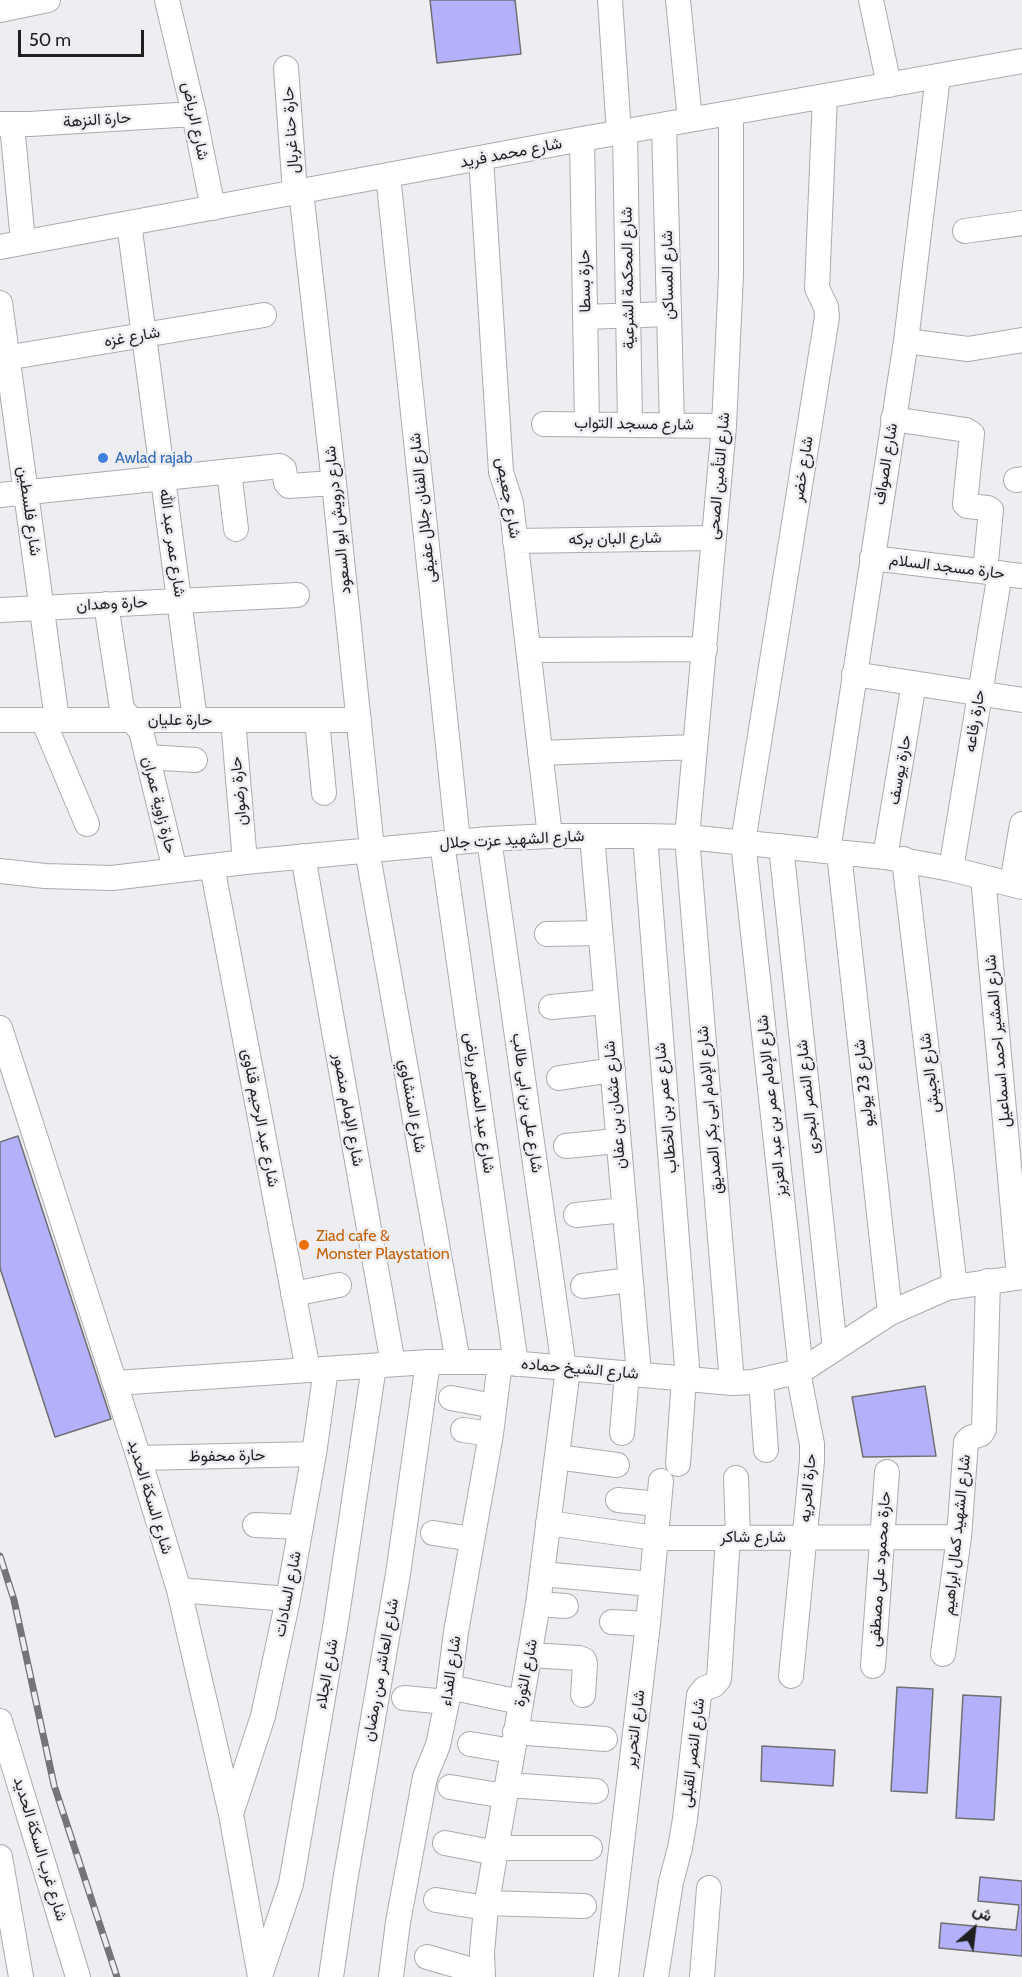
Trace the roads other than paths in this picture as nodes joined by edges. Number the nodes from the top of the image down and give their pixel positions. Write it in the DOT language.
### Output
graph roads {
  1 [pos="48,0"];
  2 [pos="167,0"];
  3 [pos="610,0"];
  4 [pos="678,0"];
  5 [pos="871,0"];
  6 [pos="0,10"];
  7 [pos="1022,61"];
  8 [pos="286,68"];
  9 [pos="938,76"];
  10 [pos="889,85"];
  11 [pos="825,96"];
  12 [pos="731,113"];
  13 [pos="194,114"];
  14 [pos="690,120"];
  15 [pos="6,124"];
  16 [pos="664,125"];
  17 [pos="622,132"];
  18 [pos="582,139"];
  19 [pos="481,158"];
  20 [pos="388,175"];
  21 [pos="298,192"];
  22 [pos="213,208"];
  23 [pos="129,223"];
  24 [pos="1022,223"];
  25 [pos="965,231"];
  26 [pos="11,244"];
  27 [pos="0,303"];
  28 [pos="669,314"];
  29 [pos="264,315"];
  30 [pos="628,315"];
  31 [pos="585,317"];
  32 [pos="145,335"];
  33 [pos="1022,340"];
  34 [pos="906,341"];
  35 [pos="4,359"];
  36 [pos="893,419"];
  37 [pos="544,423"];
  38 [pos="587,424"];
  39 [pos="630,424"];
  40 [pos="672,425"];
  41 [pos="724,426"];
  42 [pos="229,471"];
  43 [pos="163,478"];
  44 [pos="334,483"];
  45 [pos="26,492"];
  46 [pos="0,495"];
  47 [pos="236,529"];
  48 [pos="714,538"];
  49 [pos="515,541"];
  50 [pos="872,558"];
  51 [pos="1002,573"];
  52 [pos="297,595"];
  53 [pos="181,601"];
  54 [pos="106,604"];
  55 [pos="42,608"];
  56 [pos="0,610"];
  57 [pos="705,649"];
  58 [pos="528,650"];
  59 [pos="854,674"];
  60 [pos="914,683"];
  61 [pos="979,693"];
  62 [pos="1022,700"];
  63 [pos="0,720"];
  64 [pos="50,720"];
  65 [pos="131,720"];
  66 [pos="195,720"];
  67 [pos="233,720"];
  68 [pos="316,720"];
  69 [pos="359,720"];
  70 [pos="695,747"];
  71 [pos="540,753"];
  72 [pos="147,757"];
  73 [pos="195,760"];
  74 [pos="324,793"];
  75 [pos="87,824"];
  76 [pos="1022,824"];
  77 [pos="550,836"];
  78 [pos="592,836"];
  79 [pos="645,836"];
  80 [pos="687,837"];
  81 [pos="489,839"];
  82 [pos="450,842"];
  83 [pos="744,842"];
  84 [pos="781,846"];
  85 [pos="369,850"];
  86 [pos="833,852"];
  87 [pos="303,856"];
  88 [pos="894,858"];
  89 [pos="245,862"];
  90 [pos="212,866"];
  91 [pos="951,869"];
  92 [pos="175,870"];
  93 [pos="0,871"];
  94 [pos="984,877"];
  95 [pos="1017,886"];
  96 [pos="599,933"];
  97 [pos="547,934"];
  98 [pos="605,1002"];
  99 [pos="551,1007"];
  100 [pos="0,1028"];
  101 [pos="613,1070"];
  102 [pos="559,1078"];
  103 [pos="617,1141"];
  104 [pos="566,1146"];
  105 [pos="624,1210"];
  106 [pos="576,1215"];
  107 [pos="1021,1277"];
  108 [pos="630,1280"];
  109 [pos="988,1281"];
  110 [pos="339,1285"];
  111 [pos="583,1286"];
  112 [pos="955,1287"];
  113 [pos="293,1294"];
  114 [pos="890,1314"];
  115 [pos="835,1349"];
  116 [pos="428,1362"];
  117 [pos="458,1362"];
  118 [pos="508,1363"];
  119 [pos="384,1365"];
  120 [pos="566,1368"];
  121 [pos="317,1369"];
  122 [pos="799,1371"];
  123 [pos="633,1374"];
  124 [pos="686,1379"];
  125 [pos="761,1380"];
  126 [pos="115,1383"];
  127 [pos="732,1383"];
  128 [pos="452,1398"];
  129 [pos="494,1406"];
  130 [pos="463,1430"];
  131 [pos="622,1433"];
  132 [pos="491,1434"];
  133 [pos="766,1450"];
  134 [pos="314,1454"];
  135 [pos="557,1457"];
  136 [pos="139,1458"];
  137 [pos="678,1464"];
  138 [pos="617,1465"];
  139 [pos="887,1472"];
  140 [pos="736,1478"];
  141 [pos="618,1500"];
  142 [pos="548,1523"];
  143 [pos="255,1526"];
  144 [pos="301,1527"];
  145 [pos="433,1533"];
  146 [pos="733,1537"];
  147 [pos="804,1537"];
  148 [pos="883,1537"];
  149 [pos="958,1537"];
  150 [pos="656,1538"];
  151 [pos="472,1539"];
  152 [pos="542,1574"];
  153 [pos="651,1584"];
  154 [pos="178,1590"];
  155 [pos="288,1599"];
  156 [pos="538,1605"];
  157 [pos="566,1606"];
  158 [pos="612,1622"];
  159 [pos="648,1624"];
  160 [pos="944,1654"];
  161 [pos="530,1655"];
  162 [pos="873,1666"];
  163 [pos="791,1677"];
  164 [pos="448,1695"];
  165 [pos="583,1695"];
  166 [pos="404,1698"];
  167 [pos="520,1702"];
  168 [pos="2,1729"];
  169 [pos="605,1739"];
  170 [pos="514,1742"];
  171 [pos="470,1744"];
  172 [pos="450,1788"];
  173 [pos="506,1790"];
  174 [pos="596,1791"];
  175 [pos="231,1814"];
  176 [pos="445,1843"];
  177 [pos="590,1848"];
  178 [pos="496,1850"];
  179 [pos="0,1857"];
  180 [pos="2,1883"];
  181 [pos="709,1888"];
  182 [pos="436,1900"];
  183 [pos="487,1905"];
  184 [pos="584,1906"];
  185 [pos="427,1957"];
  186 [pos="483,1975"];
  187 [pos="21,1977"];
  188 [pos="78,1977"];
  189 [pos="260,1977"];
  190 [pos="331,1977"];
  191 [pos="391,1977"];
  192 [pos="606,1977"];
  193 [pos="656,1977"];
  194 [pos="702,1977"];
  1 -- 6 [label="street"];
  2 -- 13 [label="street, شارع الرياض"];
  3 -- 17 [label="street, شارع المحكمة الشرعية"];
  4 -- 14 [label="street"];
  5 -- 10 [label="street"];
  7 -- 9 [label="street, شارع محمد فريد"];
  8 -- 21 [label="street, حارة حنا غربال"];
  9 -- 10 [label="street, شارع محمد فريد"];
  9 -- 34 [label="street, شارع الصواف"];
  10 -- 11 [label="street, شارع محمد فريد"];
  11 -- 12 [label="street, شارع محمد فريد"];
  11 -- 83 [label="street, شارع خضر"];
  12 -- 14 [label="street, شارع محمد فريد"];
  12 -- 41 [label="street, شارع التأمين الصحى"];
  13 -- 15 [label="street, حارة النزهة"];
  13 -- 22 [label="street, شارع الرياض"];
  14 -- 16 [label="street, شارع محمد فريد"];
  15 -- 26 [label="street"];
  16 -- 17 [label="street, شارع محمد فريد"];
  16 -- 28 [label="street, شارع المساكن"];
  17 -- 18 [label="street, شارع محمد فريد"];
  17 -- 30 [label="street, شارع المحكمة الشرعية"];
  18 -- 19 [label="street, شارع محمد فريد"];
  18 -- 31 [label="street, حارة بسطا"];
  19 -- 20 [label="street, شارع محمد فريد"];
  19 -- 49 [label="street, شارع جعيص"];
  20 -- 21 [label="street, شارع محمد فريد"];
  20 -- 82 [label="street, شارع الفنان جلال عفيفى"];
  21 -- 22 [label="street, شارع محمد فريد"];
  21 -- 44 [label="street, شارع درويش ابو السعود"];
  22 -- 23 [label="street, شارع محمد فريد"];
  23 -- 26 [label="street, شارع محمد فريد"];
  23 -- 32 [label="street, شارع عمر عبد الله"];
  24 -- 25 [label="street"];
  27 -- 35 [label="street, شارع فلسطين"];
  28 -- 30 [label="street"];
  28 -- 40 [label="street, شارع المساكن"];
  29 -- 32 [label="street, شارع غزه"];
  30 -- 31 [label="street"];
  30 -- 39 [label="street, شارع المحكمة الشرعية"];
  31 -- 38 [label="street, حارة بسطا"];
  32 -- 35 [label="street, شارع غزه"];
  32 -- 43 [label="street, شارع عمر عبد الله"];
  33 -- 34 [label="street"];
  34 -- 36 [label="street, شارع الصواف"];
  35 -- 45 [label="street, شارع فلسطين"];
  36 -- 50 [label="street, شارع الصواف"];
  36 -- 51 [label="street, حارة رفاعه"];
  37 -- 38 [label="street, شارع مسجد التواب"];
  38 -- 39 [label="street, شارع مسجد التواب"];
  39 -- 40 [label="street, شارع مسجد التواب"];
  40 -- 41 [label="street, شارع مسجد التواب"];
  41 -- 48 [label="street, شارع التأمين الصحى"];
  42 -- 43 [label="street"];
  42 -- 44 [label="street"];
  42 -- 47 [label="street"];
  43 -- 45 [label="street"];
  43 -- 53 [label="street, شارع عمر عبد الله"];
  44 -- 69 [label="street, شارع درويش ابو السعود"];
  45 -- 46 [label="street"];
  45 -- 55 [label="street, شارع فلسطين"];
  48 -- 49 [label="street, شارع البان بركه"];
  48 -- 57 [label="street, شارع التأمين الصحى"];
  49 -- 58 [label="street, شارع جعيص"];
  50 -- 51 [label="street, حارة مسجد السلام"];
  50 -- 59 [label="street, شارع الصواف"];
  51 -- 61 [label="street, حارة رفاعه"];
  52 -- 53 [label="street, حارة وهدان"];
  53 -- 54 [label="street, حارة وهدان"];
  53 -- 66 [label="street, شارع عمر عبد الله"];
  54 -- 55 [label="street, حارة وهدان"];
  54 -- 65 [label="street, حارة زاوية عمران"];
  55 -- 56 [label="street, حارة وهدان"];
  55 -- 64 [label="street, شارع فلسطين"];
  57 -- 58 [label="street"];
  57 -- 70 [label="street, شارع التأمين الصحى"];
  58 -- 71 [label="street, شارع جعيص"];
  59 -- 60 [label="street"];
  59 -- 86 [label="street, شارع الصواف"];
  60 -- 61 [label="street"];
  60 -- 88 [label="street, حارة يوسف"];
  61 -- 62 [label="street"];
  61 -- 91 [label="street, حارة رفاعه"];
  63 -- 64 [label="street, حارة عليان"];
  64 -- 65 [label="street, حارة عليان"];
  64 -- 75 [label="street, شارع فلسطين"];
  65 -- 66 [label="street, حارة عليان"];
  65 -- 72 [label="street, حارة زاوية عمران"];
  66 -- 67 [label="street, حارة عليان"];
  67 -- 68 [label="street, حارة عليان"];
  67 -- 89 [label="street, حارة رضوان"];
  68 -- 69 [label="street, حارة عليان"];
  68 -- 74 [label="street"];
  69 -- 85 [label="street, شارع درويش ابو السعود"];
  70 -- 71 [label="street"];
  70 -- 80 [label="street, شارع التأمين الصحى"];
  71 -- 77 [label="street, شارع جعيص"];
  72 -- 73 [label="street"];
  72 -- 92 [label="street, حارة زاوية عمران"];
  76 -- 95 [label="street"];
  77 -- 78 [label="street, شارع الشهيد عزت جلال"];
  77 -- 81 [label="street, شارع الشهيد عزت جلال"];
  78 -- 79 [label="street, شارع الشهيد عزت جلال"];
  78 -- 96 [label="street, شارع عثمان بن عفان"];
  79 -- 80 [label="street, شارع الشهيد عزت جلال"];
  79 -- 124 [label="street, شارع عمر بن الخطاب"];
  80 -- 83 [label="street, شارع الشهيد عزت جلال"];
  80 -- 127 [label="street, شارع الإمام ابى بكر الصديق"];
  81 -- 82 [label="street, شارع الشهيد عزت جلال"];
  81 -- 120 [label="street, شارع على بن ابى طالب"];
  82 -- 85 [label="street, شارع الشهيد عزت جلال"];
  82 -- 118 [label="street, شارع عبد المنعم رياض"];
  83 -- 84 [label="street, شارع الشهيد عزت جلال"];
  83 -- 122 [label="street, شارع الإمام عمر بن عبد العزيز"];
  84 -- 86 [label="street, شارع الشهيد عزت جلال"];
  84 -- 115 [label="street, شارع النصر البحرى"];
  85 -- 87 [label="street, شارع الشهيد عزت جلال"];
  85 -- 117 [label="street, شارع المنشاوي"];
  86 -- 88 [label="street, شارع الشهيد عزت جلال"];
  86 -- 114 [label="street, شارع 23 يوليو"];
  87 -- 89 [label="street, شارع الشهيد عزت جلال"];
  87 -- 119 [label="street, شارع الإمام منصور"];
  88 -- 91 [label="street, شارع الشهيد عزت جلال"];
  88 -- 112 [label="street, شارع الجيش"];
  89 -- 90 [label="street, شارع الشهيد عزت جلال"];
  90 -- 92 [label="street, شارع الشهيد عزت جلال"];
  90 -- 113 [label="street, شارع عبد الرحيم قناوى"];
  91 -- 94 [label="street, شارع الشهيد عزت جلال"];
  92 -- 93 [label="street, شارع الشهيد عزت جلال"];
  94 -- 95 [label="street, شارع الشهيد عزت جلال"];
  94 -- 107 [label="street, شارع المشير احمد اسماعيل"];
  96 -- 97 [label="street"];
  96 -- 98 [label="street, شارع عثمان بن عفان"];
  98 -- 99 [label="street"];
  98 -- 101 [label="street, شارع عثمان بن عفان"];
  100 -- 126 [label="street, شارع السكة الحديد"];
  101 -- 102 [label="street"];
  101 -- 103 [label="street, شارع عثمان بن عفان"];
  103 -- 104 [label="street"];
  103 -- 105 [label="street, شارع عثمان بن عفان"];
  105 -- 106 [label="street"];
  105 -- 108 [label="street, شارع عثمان بن عفان"];
  107 -- 109 [label="street, شارع الشيخ حماده"];
  108 -- 111 [label="street"];
  108 -- 123 [label="street, شارع عثمان بن عفان"];
  109 -- 112 [label="street, شارع الشيخ حماده"];
  109 -- 149 [label="street, شارع الشهيد كمال ابراهيم"];
  110 -- 113 [label="street"];
  112 -- 114 [label="street, شارع الشيخ حماده"];
  113 -- 121 [label="street, شارع عبد الرحيم قناوى"];
  114 -- 115 [label="street, شارع الشيخ حماده"];
  115 -- 122 [label="street, شارع الشيخ حماده"];
  116 -- 117 [label="street, شارع الشيخ حماده"];
  116 -- 119 [label="street, شارع الشيخ حماده"];
  116 -- 190 [label="street, شارع العاشر من رمضان"];
  117 -- 118 [label="street, شارع الشيخ حماده"];
  118 -- 120 [label="street, شارع الشيخ حماده"];
  118 -- 129 [label="street, شارع الفداء"];
  119 -- 121 [label="street, شارع الشيخ حماده"];
  119 -- 189 [label="street, شارع الجلاء"];
  120 -- 123 [label="street, شارع الشيخ حماده"];
  120 -- 135 [label="street, شارع الثورة"];
  121 -- 126 [label="street, شارع الشيخ حماده"];
  121 -- 134 [label="street, شارع السادات"];
  122 -- 125 [label="street, شارع الشيخ حماده"];
  122 -- 147 [label="street, حارة الحريه"];
  123 -- 124 [label="street, شارع الشيخ حماده"];
  123 -- 131 [label="street, شارع عثمان بن عفان"];
  124 -- 127 [label="street, شارع الشيخ حماده"];
  124 -- 137 [label="street, شارع عمر بن الخطاب"];
  125 -- 127 [label="street, شارع الشيخ حماده"];
  125 -- 133 [label="street"];
  126 -- 136 [label="street, شارع السكة الحديد"];
  128 -- 129 [label="street"];
  129 -- 132 [label="street, شارع الفداء"];
  130 -- 132 [label="street"];
  132 -- 151 [label="street, شارع الفداء"];
  134 -- 136 [label="street, حارة محفوظ"];
  134 -- 144 [label="street, شارع السادات"];
  135 -- 138 [label="street"];
  135 -- 142 [label="street, شارع الثورة"];
  136 -- 154 [label="street, شارع السكة الحديد"];
  139 -- 148 [label="street, حارة محمود على مصطفى"];
  140 -- 146 [label="street, شارع النصر القبلى"];
  141 -- 150 [label="street, شارع التحرير"];
  142 -- 150 [label="street, شارع شاكر"];
  142 -- 152 [label="street, شارع الثورة"];
  143 -- 144 [label="street"];
  144 -- 155 [label="street, شارع السادات"];
  145 -- 151 [label="street"];
  146 -- 147 [label="street, شارع شاكر"];
  146 -- 150 [label="street, شارع شاكر"];
  146 -- 193 [label="street, شارع النصر القبلى"];
  147 -- 148 [label="street, شارع شاكر"];
  147 -- 163 [label="street, حارة الحريه"];
  148 -- 149 [label="street, شارع شاكر"];
  148 -- 162 [label="street, حارة محمود على مصطفى"];
  149 -- 160 [label="street, شارع الشهيد كمال ابراهيم"];
  150 -- 153 [label="street, شارع التحرير"];
  151 -- 164 [label="street, شارع الفداء"];
  152 -- 153 [label="street"];
  152 -- 156 [label="street, شارع الثورة"];
  153 -- 159 [label="street, شارع التحرير"];
  154 -- 155 [label="street"];
  154 -- 175 [label="street, شارع السكة الحديد"];
  155 -- 175 [label="street, شارع السادات"];
  156 -- 157 [label="street"];
  156 -- 161 [label="street, شارع الثورة"];
  158 -- 159 [label="street"];
  159 -- 192 [label="street, شارع التحرير"];
  161 -- 165 [label="street"];
  161 -- 167 [label="street, شارع الثورة"];
  164 -- 166 [label="street"];
  164 -- 167 [label="street"];
  164 -- 191 [label="street, شارع الفداء"];
  167 -- 170 [label="street, شارع الثورة"];
  168 -- 188 [label="street, شارع غرب السكة الحديد"];
  169 -- 170 [label="street"];
  170 -- 171 [label="street"];
  170 -- 173 [label="street, شارع الثورة"];
  172 -- 173 [label="street"];
  173 -- 174 [label="street"];
  173 -- 178 [label="street, شارع الثورة"];
  175 -- 189 [label="street, شارع السكة الحديد"];
  176 -- 178 [label="street"];
  177 -- 178 [label="street"];
  178 -- 183 [label="street, شارع الثورة"];
  179 -- 180 [label="street"];
  180 -- 187 [label="street"];
  181 -- 194 [label="street"];
  182 -- 183 [label="street"];
  183 -- 184 [label="street"];
  183 -- 186 [label="street, شارع الثورة"];
  185 -- 186 [label="street"];
}
